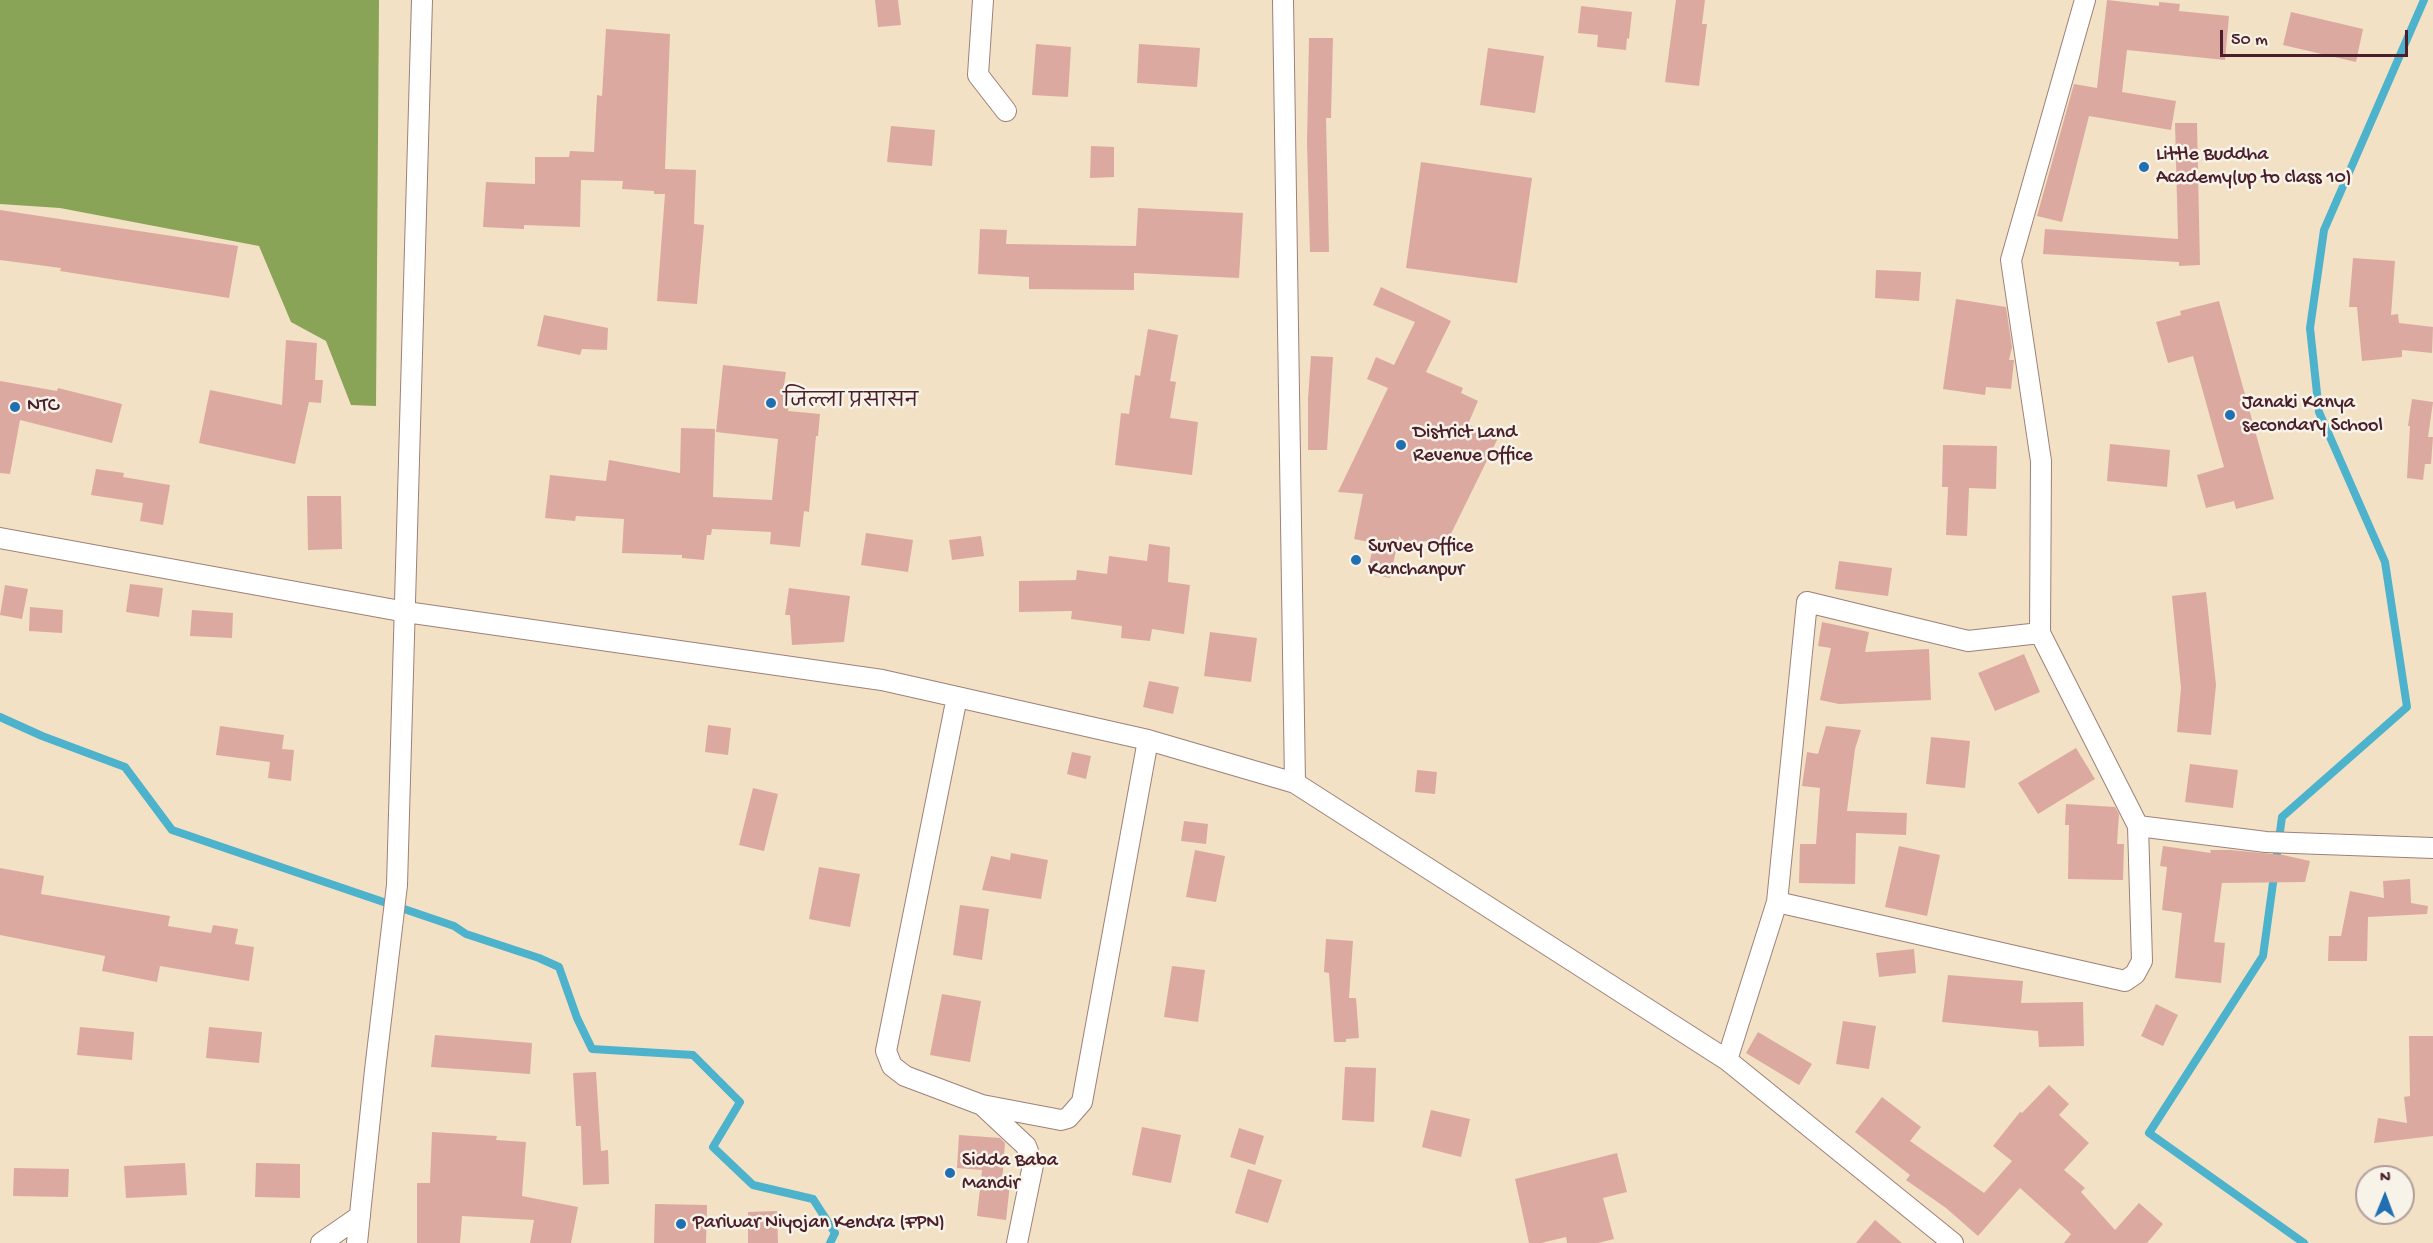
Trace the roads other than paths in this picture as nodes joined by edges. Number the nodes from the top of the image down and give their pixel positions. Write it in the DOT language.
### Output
graph roads {
  1 [pos="422,0"];
  2 [pos="983,0"];
  3 [pos="1283,0"];
  4 [pos="2085,0"];
  5 [pos="1006,111"];
  6 [pos="0,538"];
  7 [pos="406,612"];
  8 [pos="2040,633"];
  9 [pos="957,696"];
  10 [pos="1148,740"];
  11 [pos="1295,783"];
  12 [pos="2138,826"];
  13 [pos="2433,848"];
  14 [pos="1777,902"];
  15 [pos="1727,1060"];
  16 [pos="982,1105"];
  17 [pos="360,1216"];
  18 [pos="321,1243"];
  19 [pos="357,1243"];
  20 [pos="1017,1243"];
  21 [pos="1953,1243"];
  1 -- 7 [label="street"];
  2 -- 5 [label="street"];
  3 -- 11 [label="street"];
  4 -- 8 [label="street"];
  6 -- 7 [label="street"];
  7 -- 9 [label="street"];
  7 -- 17 [label="street"];
  8 -- 12 [label="street"];
  8 -- 14 [label="street"];
  9 -- 10 [label="street"];
  9 -- 16 [label="street"];
  10 -- 11 [label="street"];
  10 -- 16 [label="street"];
  11 -- 15 [label="street"];
  12 -- 13 [label="street"];
  12 -- 14 [label="street"];
  14 -- 15 [label="street"];
  15 -- 21 [label="street"];
  16 -- 20 [label="street"];
  17 -- 18 [label="street"];
  17 -- 19 [label="street"];
}
